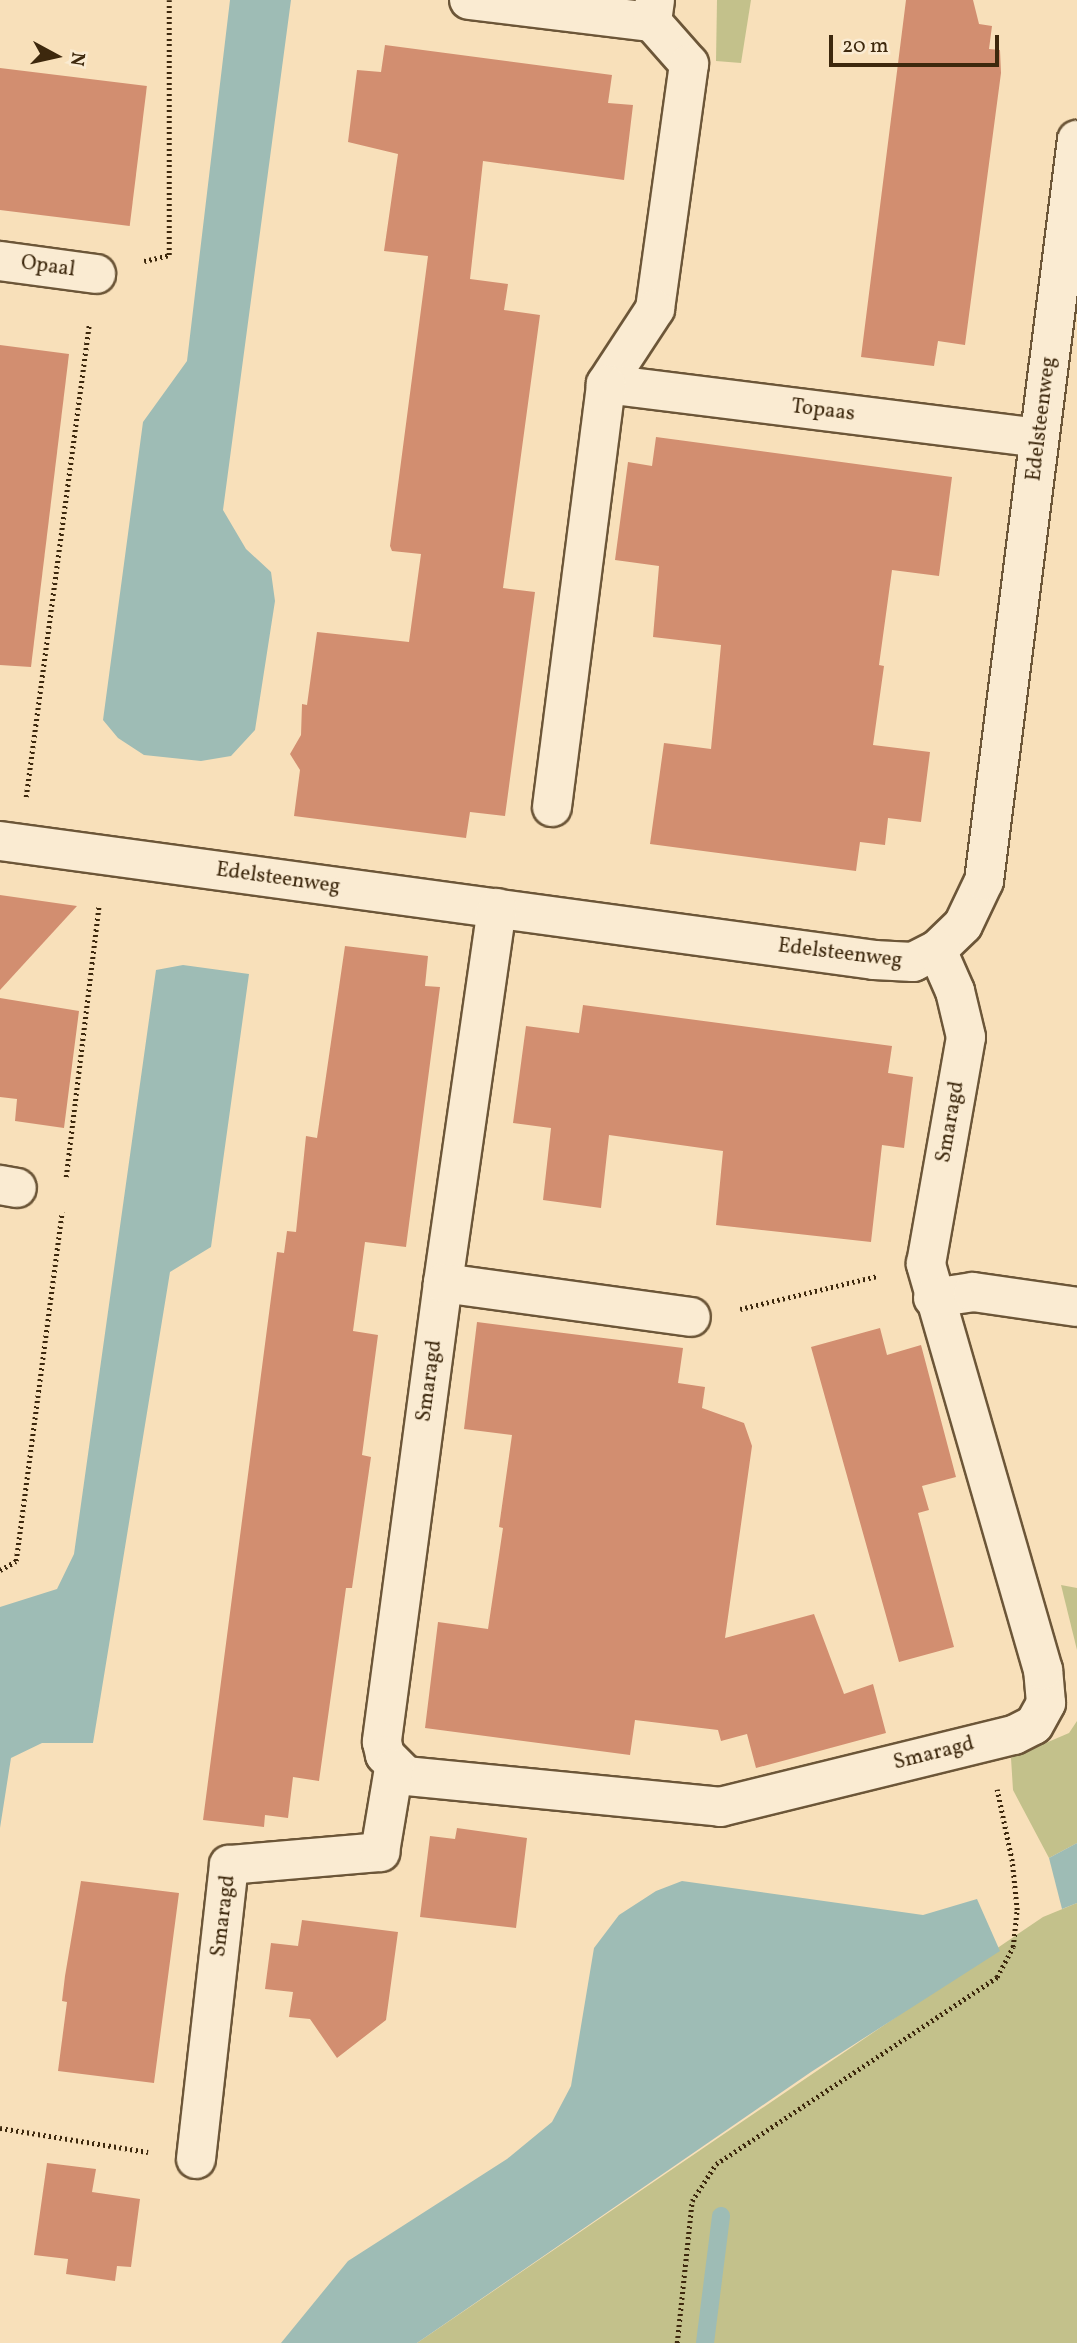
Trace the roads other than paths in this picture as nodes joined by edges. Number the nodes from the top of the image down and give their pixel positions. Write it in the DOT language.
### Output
graph roads {
  1 [pos="469,0"];
  2 [pos="654,11"];
  3 [pos="1077,140"];
  4 [pos="0,261"];
  5 [pos="96,274"];
  6 [pos="1068,289"];
  7 [pos="606,384"];
  8 [pos="1039,439"];
  9 [pos="552,807"];
  10 [pos="10,842"];
  11 [pos="497,908"];
  12 [pos="937,950"];
  13 [pos="929,1281"];
  14 [pos="443,1283"];
  15 [pos="1077,1307"];
  16 [pos="691,1317"];
  17 [pos="394,1768"];
  18 [pos="196,2159"];
  1 -- 2 [label="street"];
  2 -- 7 [label="street"];
  3 -- 6 [label="street, Edelsteenweg"];
  4 -- 5 [label="street, Opaal"];
  6 -- 8 [label="street, Edelsteenweg"];
  7 -- 8 [label="street, Topaas"];
  7 -- 9 [label="street"];
  8 -- 12 [label="street, Edelsteenweg"];
  10 -- 11 [label="street, Edelsteenweg"];
  11 -- 12 [label="street, Edelsteenweg"];
  11 -- 14 [label="street, Smaragd"];
  12 -- 13 [label="street, Smaragd"];
  13 -- 15 [label="street"];
  13 -- 17 [label="street, Smaragd"];
  14 -- 16 [label="street"];
  14 -- 17 [label="street, Smaragd"];
  17 -- 18 [label="street, Smaragd"];
}
